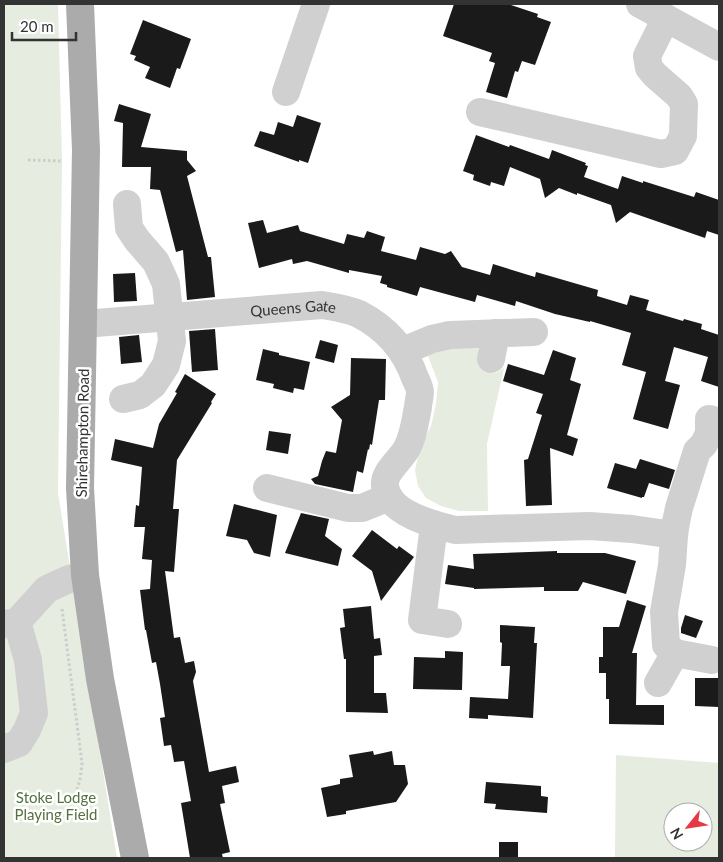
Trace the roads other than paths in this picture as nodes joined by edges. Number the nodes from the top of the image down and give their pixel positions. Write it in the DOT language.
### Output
graph roads {
  1 [pos="80,4"];
  2 [pos="316,4"];
  3 [pos="640,4"];
  4 [pos="666,18"];
  5 [pos="719,47"];
  6 [pos="286,92"];
  7 [pos="480,112"];
  8 [pos="127,204"];
  9 [pos="170,317"];
  10 [pos="83,324"];
  11 [pos="534,332"];
  12 [pos="403,351"];
  13 [pos="123,399"];
  14 [pos="719,422"];
  15 [pos="267,488"];
  16 [pos="389,497"];
  17 [pos="434,525"];
  18 [pos="674,535"];
  19 [pos="85,575"];
  20 [pos="11,623"];
  21 [pos="448,624"];
  22 [pos="675,653"];
  23 [pos="712,660"];
  24 [pos="658,683"];
  25 [pos="4,749"];
  26 [pos="135,858"];
  1 -- 10 [label="main road, Shirehampton Road"];
  2 -- 6 [label="street"];
  3 -- 4 [label="street"];
  4 -- 5 [label="street"];
  4 -- 7 [label="street"];
  8 -- 9 [label="street"];
  9 -- 10 [label="street, Queens Gate"];
  9 -- 12 [label="street, Queens Gate"];
  9 -- 13 [label="street"];
  10 -- 19 [label="main road, Shirehampton Road"];
  11 -- 12 [label="street"];
  12 -- 16 [label="street, Queens Gate"];
  14 -- 18 [label="street"];
  15 -- 16 [label="street"];
  16 -- 17 [label="street"];
  17 -- 18 [label="street"];
  17 -- 21 [label="street"];
  18 -- 22 [label="street"];
  19 -- 20 [label="street"];
  19 -- 26 [label="main road, Shirehampton Road"];
  20 -- 25 [label="street"];
  22 -- 23 [label="street"];
  22 -- 24 [label="street"];
}
